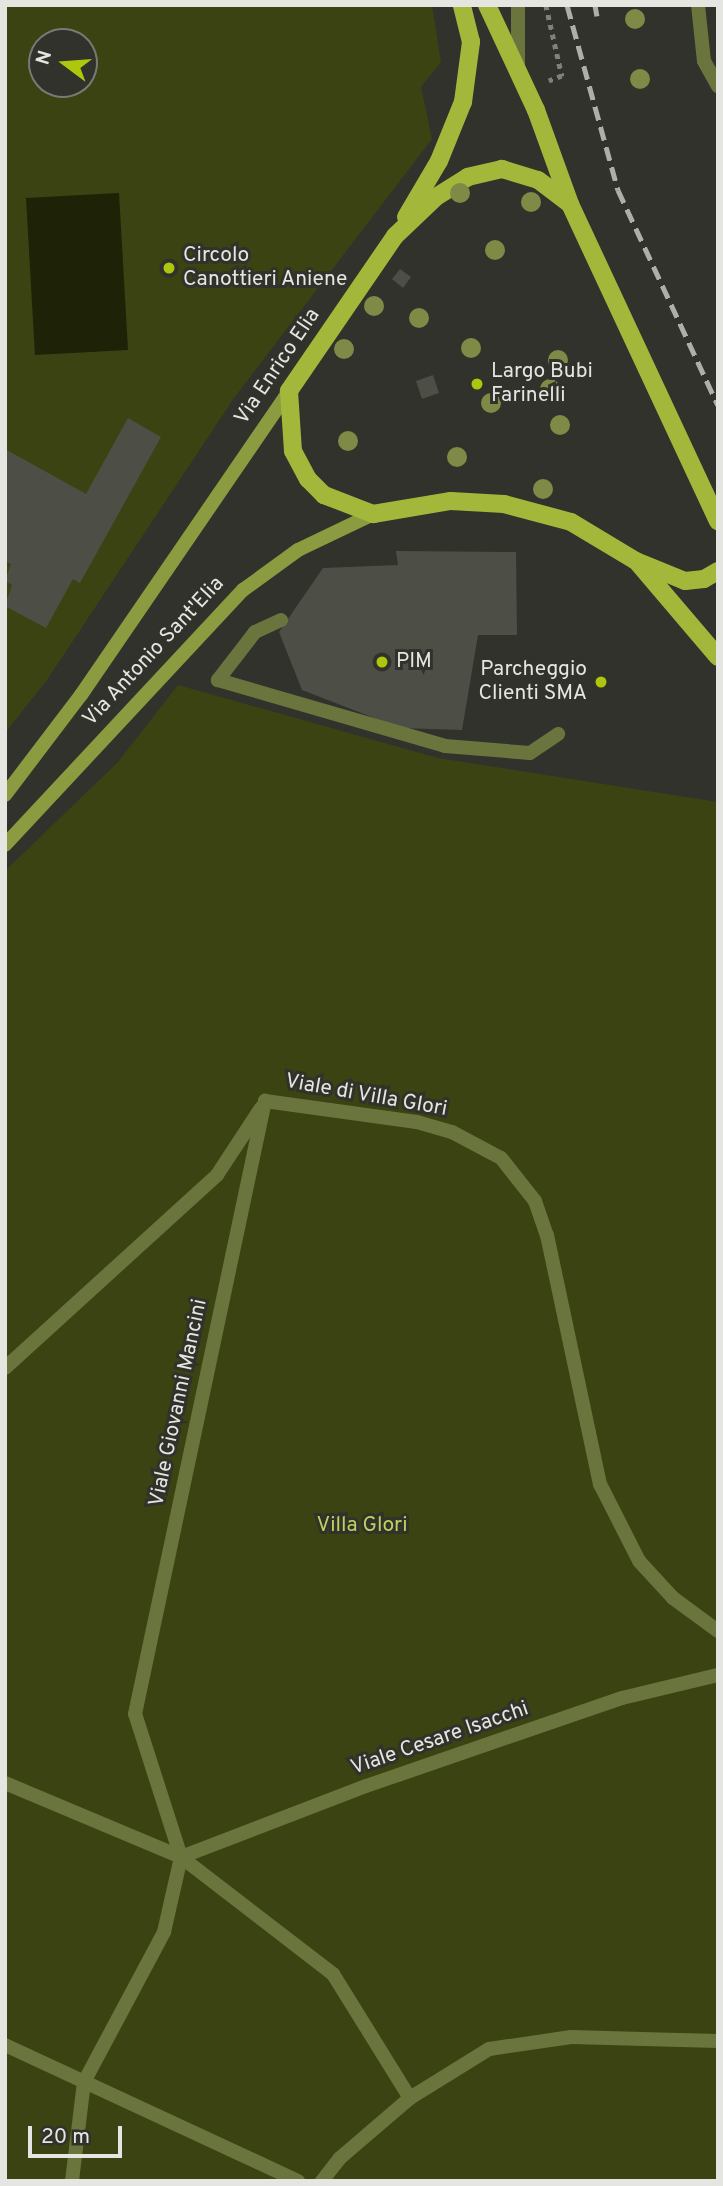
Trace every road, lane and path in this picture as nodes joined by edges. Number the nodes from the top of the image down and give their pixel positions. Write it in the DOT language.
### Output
graph roads {
  1 [pos="462,5"];
  2 [pos="487,5"];
  3 [pos="518,5"];
  4 [pos="546,5"];
  5 [pos="698,5"];
  6 [pos="518,70"];
  7 [pos="547,82"];
  8 [pos="718,86"];
  9 [pos="570,204"];
  10 [pos="395,236"];
  11 [pos="289,391"];
  12 [pos="373,514"];
  13 [pos="718,521"];
  14 [pos="636,561"];
  15 [pos="718,571"];
  16 [pos="281,620"];
  17 [pos="718,657"];
  18 [pos="558,734"];
  19 [pos="5,795"];
  20 [pos="5,845"];
  21 [pos="265,1101"];
  22 [pos="5,1368"];
  23 [pos="718,1630"];
  24 [pos="718,1675"];
  25 [pos="5,1783"];
  26 [pos="181,1857"];
  27 [pos="718,2041"];
  28 [pos="5,2045"];
  29 [pos="84,2082"];
  30 [pos="410,2098"];
  31 [pos="72,2181"];
  32 [pos="298,2181"];
  33 [pos="322,2181"];
  1 -- 10 [label="main road"];
  2 -- 6 [label="main road"];
  3 -- 6 [label="street"];
  4 -- 7 [label="path"];
  5 -- 8 [label="street"];
  6 -- 9 [label="main road"];
  9 -- 10 [label="main road, Via Enrico Elia"];
  9 -- 13 [label="main road"];
  10 -- 11 [label="main road, Via Enrico Elia"];
  11 -- 12 [label="main road"];
  11 -- 19 [label="main road, Via Enrico Elia"];
  12 -- 14 [label="main road, Via Antonio Sant'Elia"];
  12 -- 20 [label="main road, Via Antonio Sant'Elia"];
  14 -- 15 [label="main road, Via Antonio Sant'Elia"];
  14 -- 17 [label="main road, Via Antonio Sant'Elia"];
  16 -- 18 [label="street"];
  21 -- 22 [label="street, Viale di Villa Glori"];
  21 -- 23 [label="street, Viale di Villa Glori"];
  21 -- 26 [label="street, Viale Giovanni Mancini"];
  24 -- 26 [label="street, Viale Cesare Isacchi"];
  25 -- 26 [label="street"];
  26 -- 29 [label="street"];
  26 -- 30 [label="street"];
  27 -- 30 [label="street"];
  28 -- 29 [label="street"];
  29 -- 31 [label="street"];
  29 -- 32 [label="street"];
  30 -- 33 [label="street"];
}
